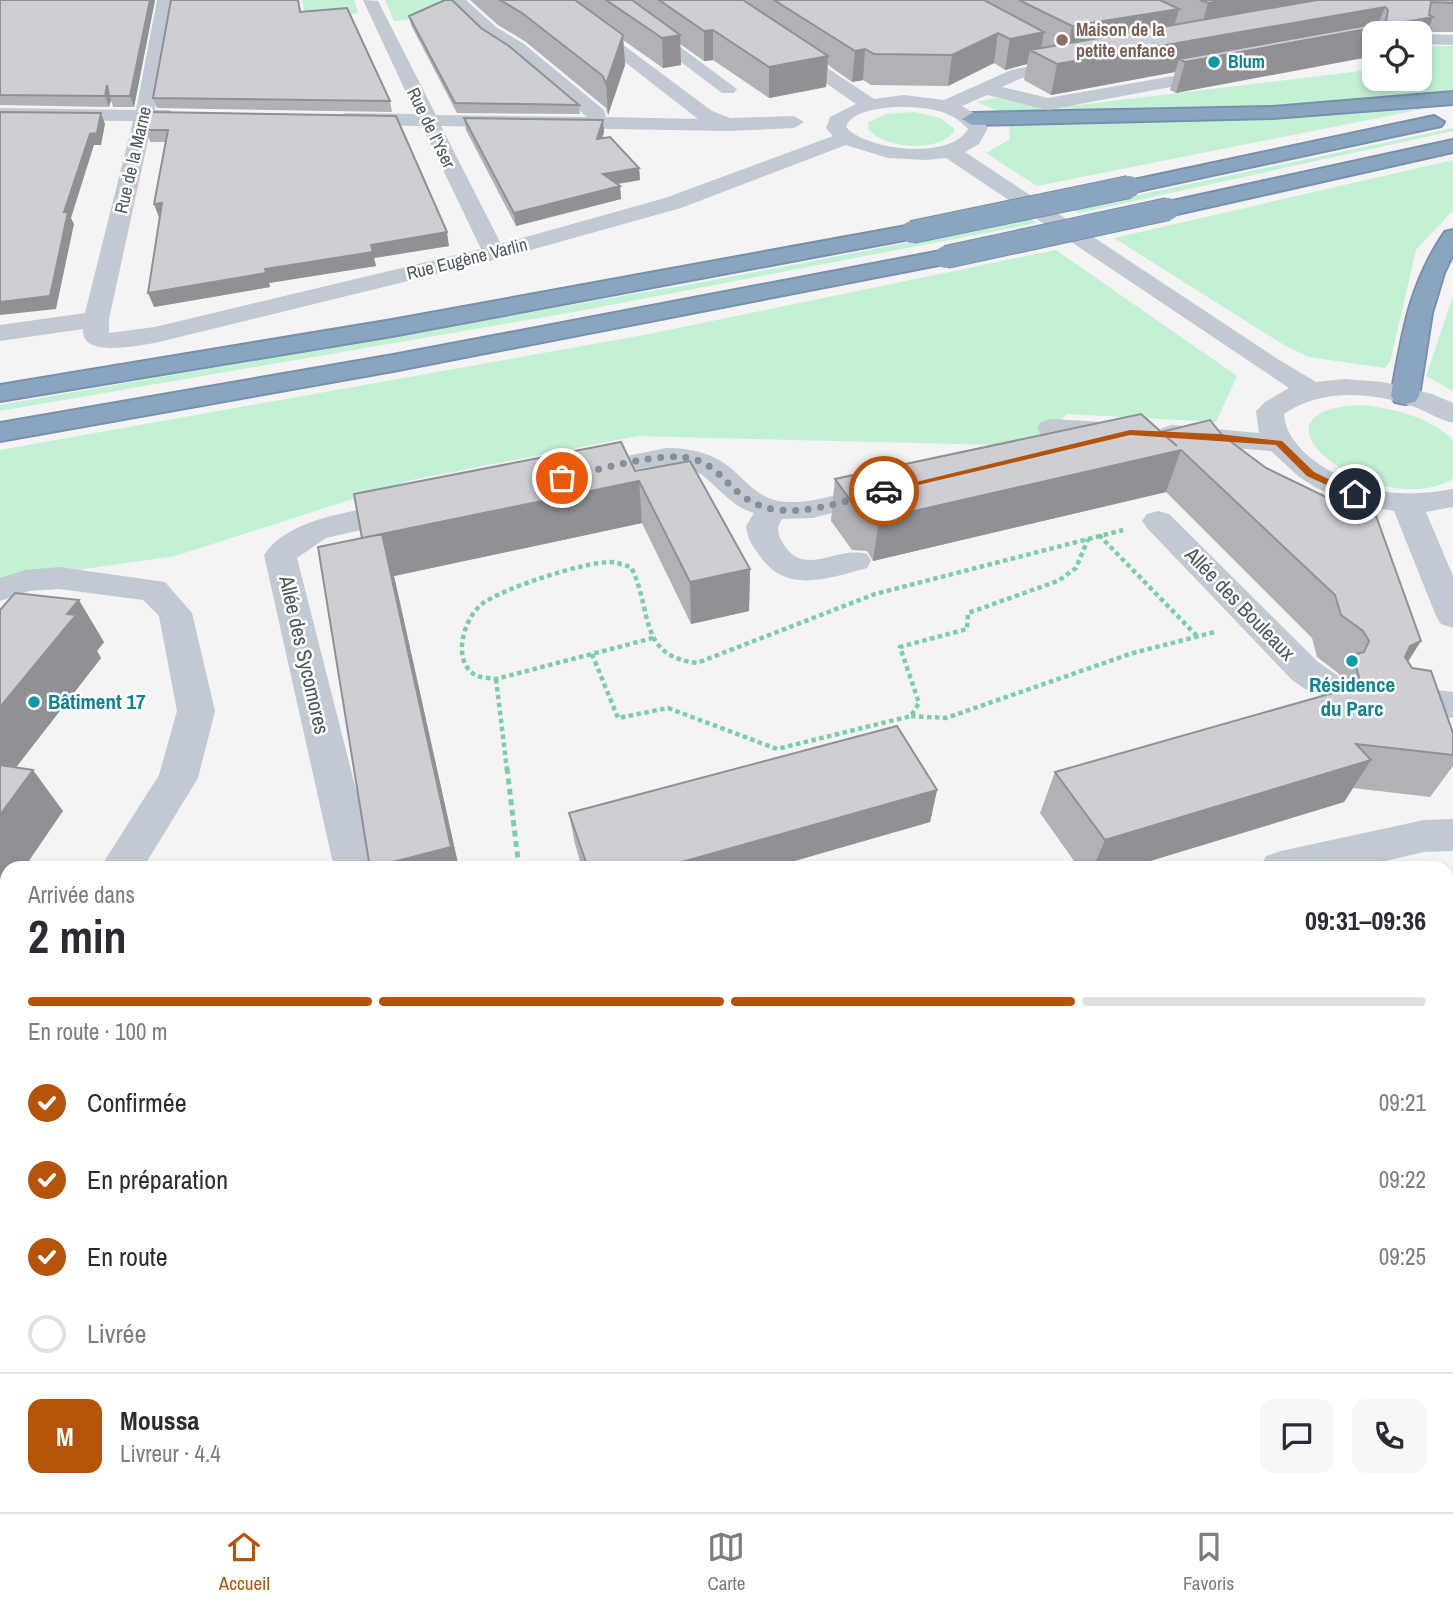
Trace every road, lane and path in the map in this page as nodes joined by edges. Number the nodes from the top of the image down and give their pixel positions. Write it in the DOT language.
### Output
graph roads {
  1 [pos="165,0"];
  2 [pos="457,0"];
  3 [pos="553,0"];
  4 [pos="607,0"];
  5 [pos="370,1"];
  6 [pos="719,2"];
  7 [pos="748,2"];
  8 [pos="1432,39"];
  9 [pos="1453,40"];
  10 [pos="1038,51"];
  11 [pos="1100,58"];
  12 [pos="1063,65"];
  13 [pos="1238,69"];
  14 [pos="728,89"];
  15 [pos="986,89"];
  16 [pos="684,97"];
  17 [pos="1453,98"];
  18 [pos="618,104"];
  19 [pos="869,104"];
  20 [pos="586,105"];
  21 [pos="945,107"];
  22 [pos="0,114"];
  23 [pos="705,115"];
  24 [pos="144,116"];
  25 [pos="187,117"];
  26 [pos="1453,118"];
  27 [pos="320,119"];
  28 [pos="972,119"];
  29 [pos="426,120"];
  30 [pos="794,122"];
  31 [pos="596,123"];
  32 [pos="668,124"];
  33 [pos="729,125"];
  34 [pos="842,132"];
  35 [pos="1453,146"];
  36 [pos="950,151"];
  37 [pos="1453,237"];
  38 [pos="494,253"];
  39 [pos="96,319"];
  40 [pos="0,333"];
  41 [pos="1311,390"];
  42 [pos="0,393"];
  43 [pos="1405,396"];
  44 [pos="1453,415"];
  45 [pos="0,432"];
  46 [pos="1044,441"];
  47 [pos="1279,443"];
  48 [pos="548,481"];
  49 [pos="919,482"];
  50 [pos="1453,498"];
  51 [pos="1406,502"];
  52 [pos="439,504"];
  53 [pos="774,509"];
  54 [pos="1158,521"];
  55 [pos="1099,535"];
  56 [pos="1089,538"];
  57 [pos="855,561"];
  58 [pos="0,590"];
  59 [pos="1453,616"];
  60 [pos="1256,621"];
  61 [pos="1198,636"];
  62 [pos="653,638"];
  63 [pos="592,654"];
  64 [pos="496,679"];
  65 [pos="1324,684"];
  66 [pos="1398,698"];
  67 [pos="1453,705"];
  68 [pos="911,716"];
  69 [pos="1453,835"];
  70 [pos="125,861"];
  71 [pos="353,861"];
  72 [pos="518,861"];
  73 [pos="1312,861"];
  1 -- 24 [label="street, Rue de la Marne"];
  2 -- 20 [label="street"];
  3 -- 16 [label="street"];
  4 -- 14 [label="street"];
  5 -- 29 [label="street, Rue de l'Yser"];
  6 -- 7 [label="street"];
  6 -- 19 [label="street"];
  8 -- 9 [label="street"];
  10 -- 12 [label="street"];
  11 -- 12 [label="street"];
  12 -- 15 [label="street"];
  13 -- 15 [label="street"];
  15 -- 21 [label="street"];
  16 -- 23 [label="street"];
  16 -- 30 [label="street"];
  17 -- 28 [label="highway"];
  18 -- 20 [label="street"];
  19 -- 21 [label="street"];
  19 -- 34 [label="street, Rue Eugène Varlin"];
  20 -- 31 [label="street"];
  21 -- 28 [label="street"];
  22 -- 24 [label="street"];
  23 -- 30 [label="street"];
  23 -- 32 [label="street"];
  23 -- 33 [label="street"];
  24 -- 25 [label="street"];
  24 -- 39 [label="street, Rue de la Marne"];
  26 -- 42 [label="highway, bridge"];
  27 -- 29 [label="street"];
  28 -- 36 [label="street"];
  29 -- 31 [label="street"];
  29 -- 38 [label="street, Rue de l'Yser"];
  30 -- 33 [label="street"];
  30 -- 34 [label="street"];
  31 -- 32 [label="street"];
  32 -- 33 [label="street"];
  34 -- 36 [label="street"];
  34 -- 38 [label="street, Rue Eugène Varlin"];
  35 -- 45 [label="highway, bridge"];
  36 -- 41 [label="street"];
  37 -- 43 [label="highway"];
  38 -- 39 [label="street, Rue Eugène Varlin"];
  39 -- 40 [label="street"];
  41 -- 43 [label="street"];
  41 -- 47 [label="street"];
  43 -- 44 [label="street"];
  46 -- 47 [label="street"];
  47 -- 51 [label="street"];
  48 -- 53 [label="street"];
  49 -- 53 [label="street"];
  50 -- 51 [label="street"];
  51 -- 59 [label="street"];
  52 -- 71 [label="street, Allée des Sycomores"];
  53 -- 57 [label="street"];
  54 -- 55 [label="path"];
  54 -- 60 [label="street, Allée des Bouleaux"];
  55 -- 56 [label="path"];
  55 -- 61 [label="path"];
  56 -- 62 [label="path"];
  56 -- 68 [label="path"];
  58 -- 70 [label="street"];
  60 -- 61 [label="path"];
  60 -- 65 [label="street, Allée des Bouleaux"];
  61 -- 68 [label="path"];
  62 -- 63 [label="path"];
  62 -- 64 [label="path"];
  63 -- 64 [label="path"];
  63 -- 68 [label="path"];
  64 -- 72 [label="path"];
  66 -- 67 [label="street"];
  69 -- 73 [label="street"];
}
